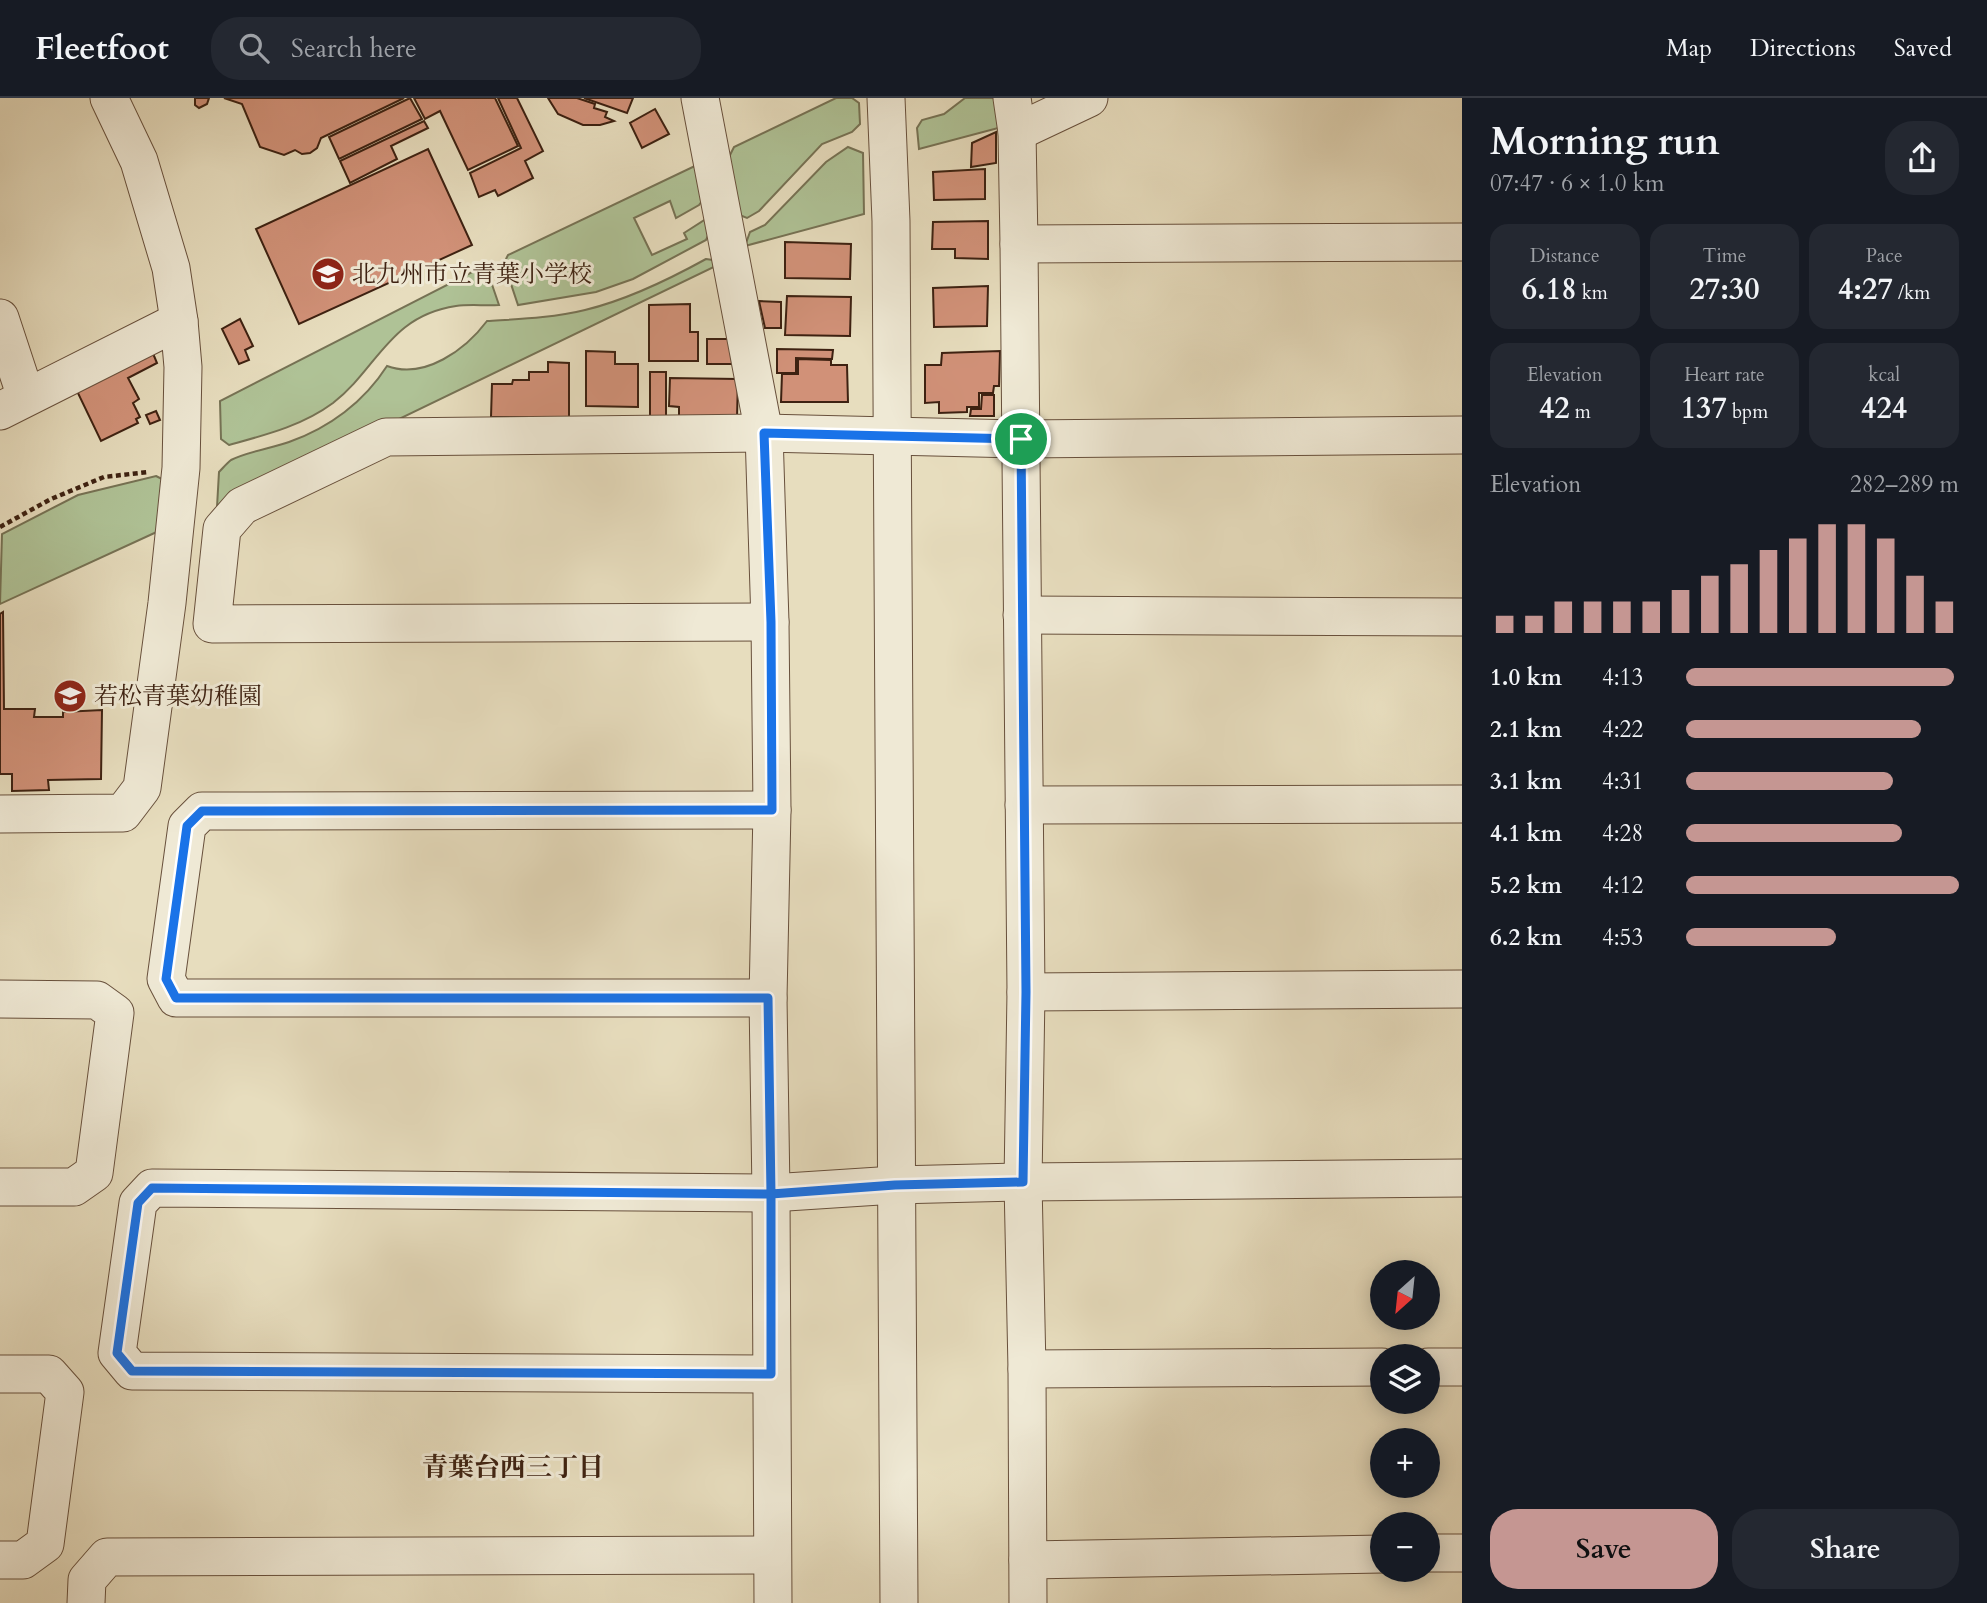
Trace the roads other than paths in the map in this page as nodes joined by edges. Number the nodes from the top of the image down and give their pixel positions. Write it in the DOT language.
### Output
graph roads {
  1 [pos="109,98"];
  2 [pos="700,98"];
  3 [pos="886,98"];
  4 [pos="1089,98"];
  5 [pos="1014,115"];
  6 [pos="1462,242"];
  7 [pos="1019,244"];
  8 [pos="0,318"];
  9 [pos="179,321"];
  10 [pos="13,404"];
  11 [pos="764,433"];
  12 [pos="1462,435"];
  13 [pos="891,436"];
  14 [pos="1021,439"];
  15 [pos="1022,615"];
  16 [pos="1462,617"];
  17 [pos="771,622"];
  18 [pos="1462,804"];
  19 [pos="1024,805"];
  20 [pos="772,810"];
  21 [pos="0,814"];
  22 [pos="1462,989"];
  23 [pos="1026,992"];
  24 [pos="768,998"];
  25 [pos="0,999"];
  26 [pos="1462,1178"];
  27 [pos="1023,1182"];
  28 [pos="895,1185"];
  29 [pos="0,1187"];
  30 [pos="771,1194"];
  31 [pos="1370,1367"];
  32 [pos="1440,1367"];
  33 [pos="1462,1367"];
  34 [pos="1027,1369"];
  35 [pos="0,1374"];
  36 [pos="771,1374"];
  37 [pos="1440,1553"];
  38 [pos="1462,1553"];
  39 [pos="1370,1554"];
  40 [pos="772,1555"];
  41 [pos="0,1560"];
  42 [pos="1028,1560"];
  43 [pos="86,1603"];
  44 [pos="773,1603"];
  45 [pos="898,1603"];
  46 [pos="1028,1603"];
  1 -- 9 [label="street"];
  2 -- 11 [label="street"];
  3 -- 13 [label="street"];
  4 -- 5 [label="street"];
  5 -- 7 [label="street"];
  6 -- 7 [label="street"];
  7 -- 14 [label="street"];
  8 -- 10 [label="street"];
  9 -- 10 [label="street"];
  9 -- 21 [label="street"];
  11 -- 13 [label="street"];
  11 -- 17 [label="street"];
  11 -- 17 [label="street"];
  12 -- 14 [label="street"];
  13 -- 14 [label="street"];
  13 -- 28 [label="street"];
  14 -- 15 [label="street"];
  15 -- 16 [label="street"];
  15 -- 19 [label="street"];
  17 -- 20 [label="street"];
  18 -- 19 [label="street"];
  19 -- 23 [label="street"];
  20 -- 24 [label="street"];
  20 -- 24 [label="street"];
  22 -- 23 [label="street"];
  23 -- 27 [label="street"];
  24 -- 30 [label="street"];
  25 -- 29 [label="street"];
  26 -- 27 [label="street"];
  27 -- 28 [label="street"];
  27 -- 34 [label="street"];
  28 -- 30 [label="street"];
  28 -- 45 [label="street"];
  30 -- 36 [label="street"];
  30 -- 36 [label="street"];
  31 -- 34 [label="street"];
  32 -- 33 [label="street"];
  34 -- 42 [label="street"];
  35 -- 41 [label="street"];
  36 -- 40 [label="street"];
  37 -- 38 [label="street"];
  39 -- 42 [label="street"];
  40 -- 43 [label="street"];
  40 -- 44 [label="street"];
  42 -- 46 [label="street"];
}
